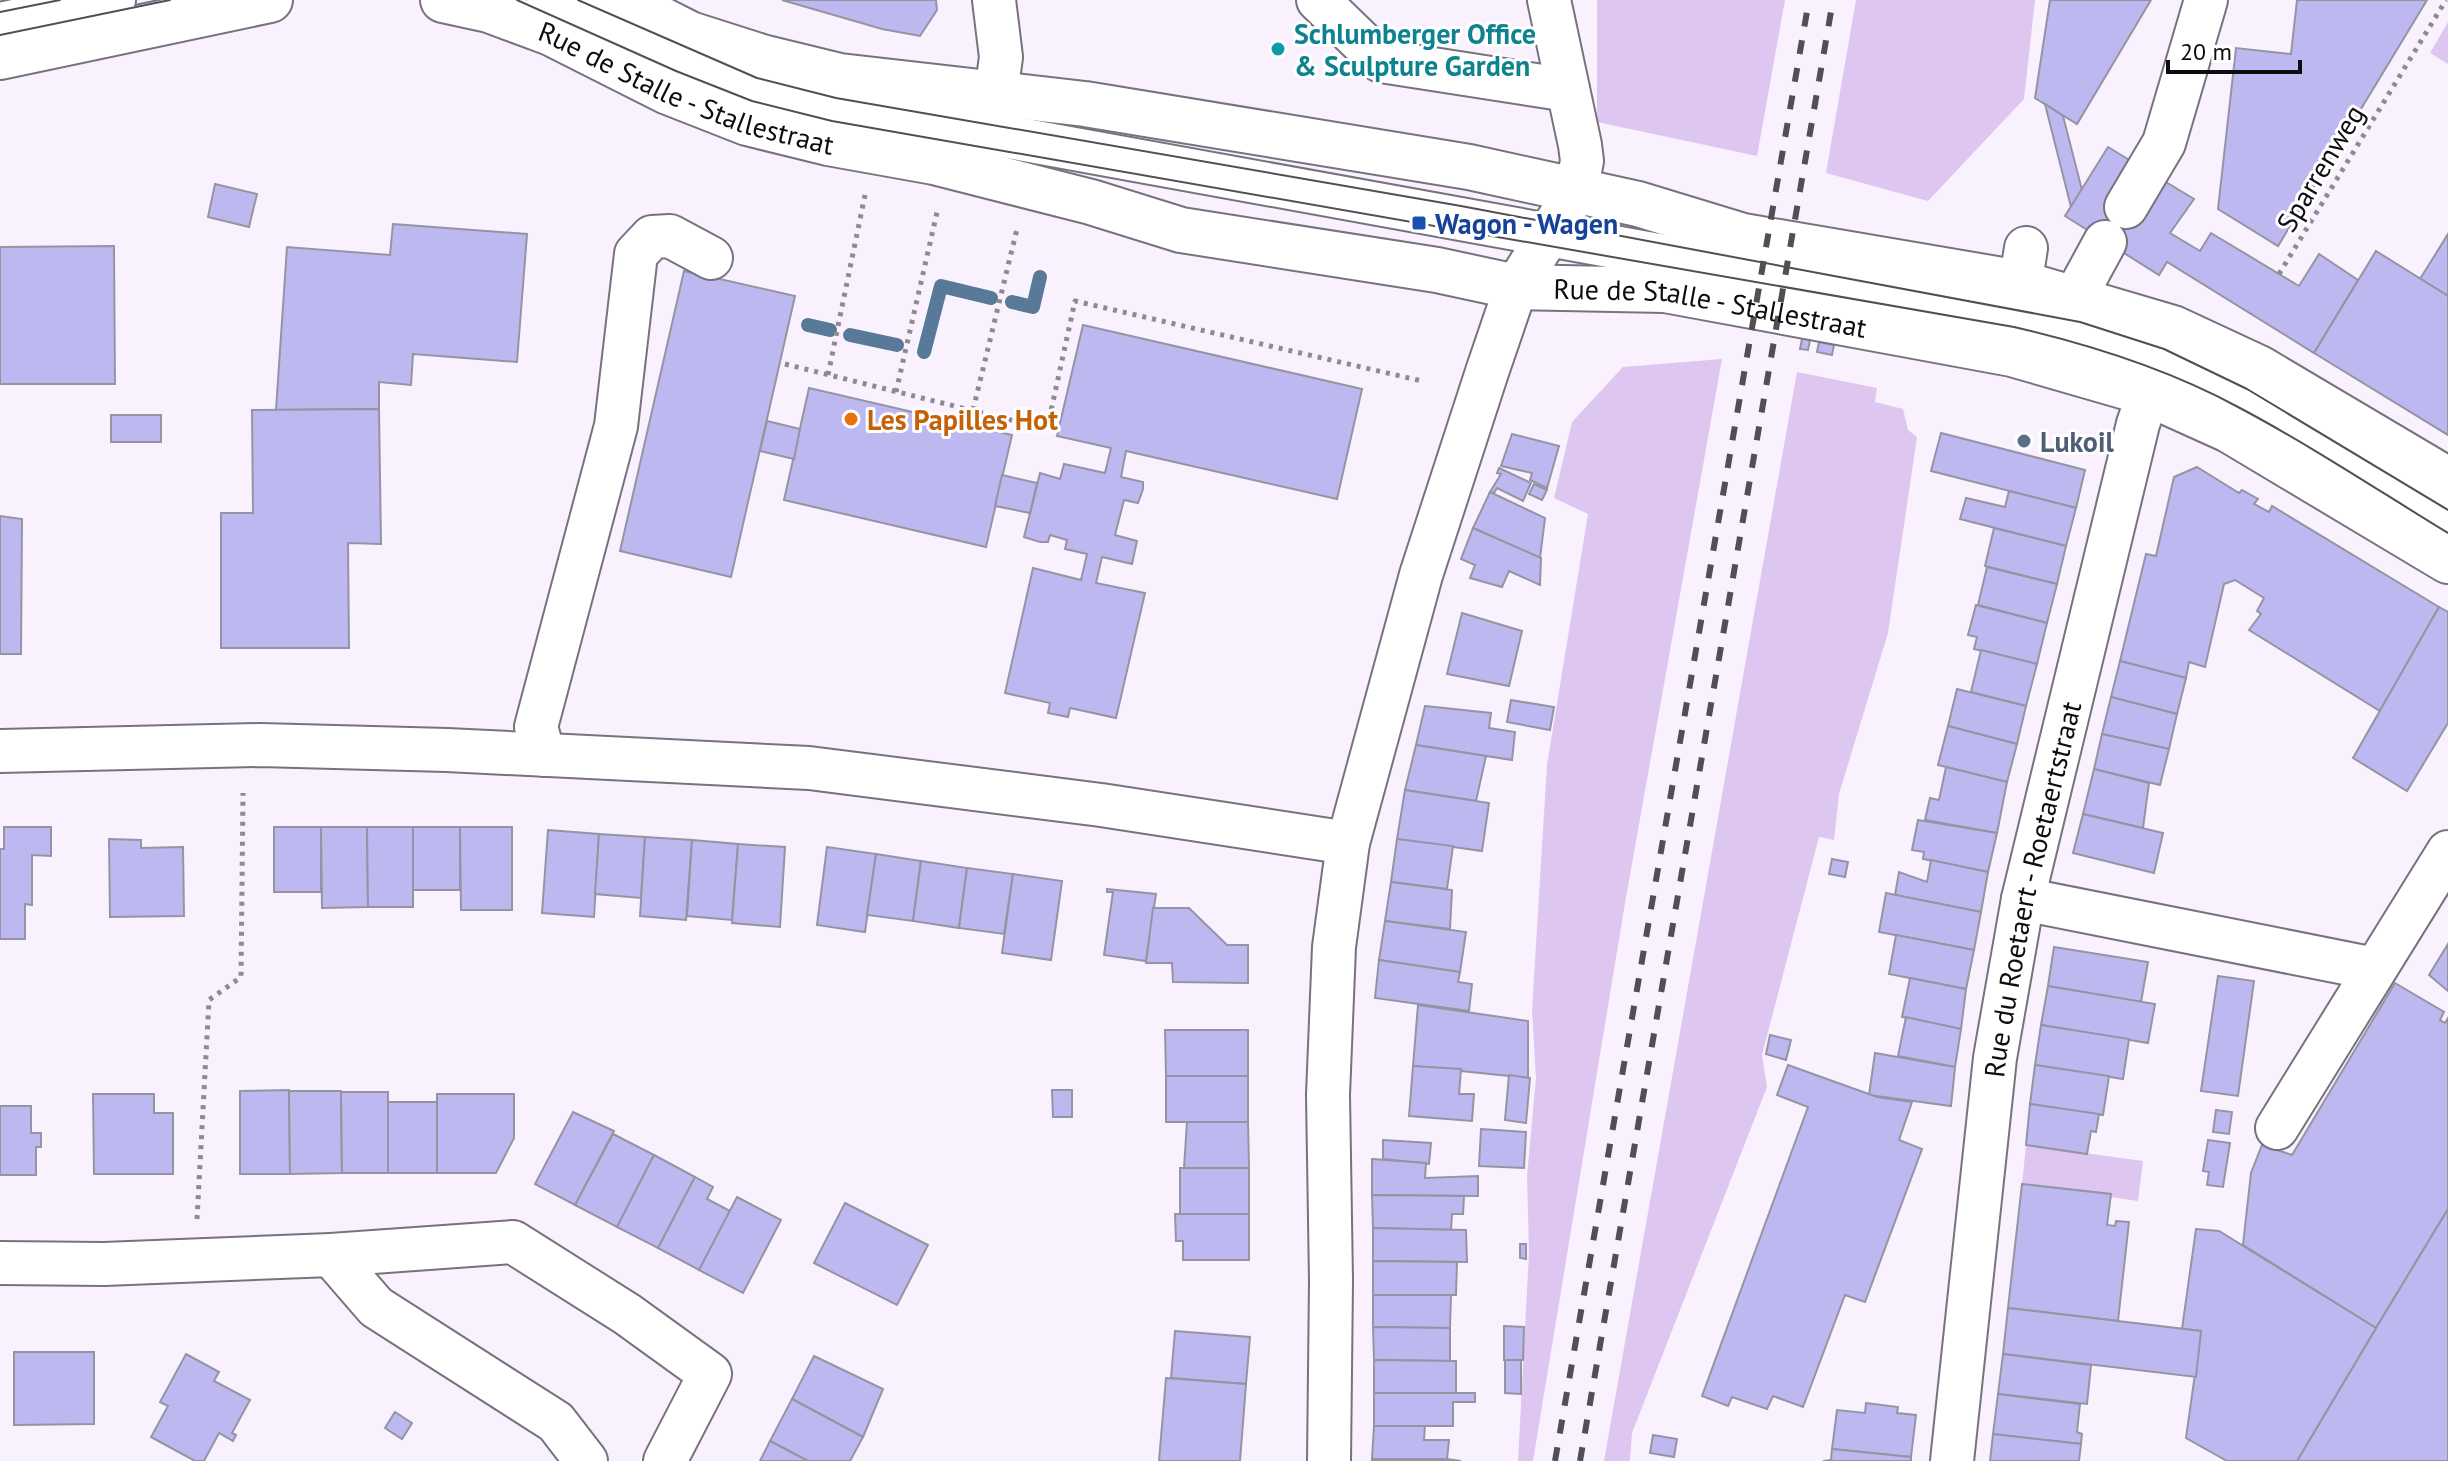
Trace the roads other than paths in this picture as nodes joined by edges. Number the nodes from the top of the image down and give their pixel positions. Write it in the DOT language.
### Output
graph roads {
  1 [pos="114,0"];
  2 [pos="270,0"];
  3 [pos="443,0"];
  4 [pos="548,0"];
  5 [pos="623,0"];
  6 [pos="994,0"];
  7 [pos="1318,0"];
  8 [pos="1549,0"];
  9 [pos="2206,0"];
  10 [pos="0,24"];
  11 [pos="0,57"];
  12 [pos="1568,90"];
  13 [pos="996,95"];
  14 [pos="970,130"];
  15 [pos="934,162"];
  16 [pos="1576,191"];
  17 [pos="2126,207"];
  18 [pos="1548,235"];
  19 [pos="2105,242"];
  20 [pos="711,258"];
  21 [pos="1516,287"];
  22 [pos="2074,299"];
  23 [pos="2018,301"];
  24 [pos="2160,360"];
  25 [pos="2448,480"];
  26 [pos="2448,521"];
  27 [pos="2448,561"];
  28 [pos="0,751"];
  29 [pos="544,755"];
  30 [pos="1348,843"];
  31 [pos="2448,852"];
  32 [pos="2023,899"];
  33 [pos="2375,969"];
  34 [pos="2277,1128"];
  35 [pos="331,1255"];
  36 [pos="0,1263"];
  37 [pos="586,1461"];
  38 [pos="665,1461"];
  39 [pos="1329,1461"];
  40 [pos="1952,1461"];
  1 -- 10 [label="street"];
  2 -- 11 [label="main road"];
  3 -- 15 [label="main road, Rue de Stalle - Stallestraat"];
  4 -- 14 [label="street, Rue de Stalle - Stallestraat"];
  5 -- 13 [label="main road, Rue de Stalle - Stallestraat"];
  6 -- 13 [label="street"];
  7 -- 12 [label="street"];
  8 -- 12 [label="street"];
  9 -- 17 [label="street"];
  12 -- 16 [label="street"];
  13 -- 14 [label="street"];
  13 -- 16 [label="main road, Rue de Stalle - Stallestraat"];
  14 -- 15 [label="street"];
  14 -- 18 [label="street, Rue de Stalle - Stallestraat"];
  15 -- 21 [label="main road, Rue de Stalle - Stallestraat"];
  16 -- 18 [label="street"];
  16 -- 23 [label="main road, Rue de Stalle - Stallestraat"];
  18 -- 21 [label="street"];
  18 -- 23 [label="street, Rue de Stalle - Stallestraat"];
  19 -- 22 [label="street"];
  20 -- 29 [label="street"];
  21 -- 23 [label="main road, Rue de Stalle - Stallestraat"];
  21 -- 30 [label="street"];
  22 -- 23 [label="main road, Rue de Stalle - Stallestraat"];
  22 -- 24 [label="main road, Rue de Stalle - Stallestraat"];
  23 -- 24 [label="main road, Rue de Stalle - Stallestraat"];
  24 -- 25 [label="main road, Rue de Stalle - Stallestraat"];
  24 -- 26 [label="street, Rue de Stalle - Stallestraat"];
  24 -- 27 [label="main road, Rue de Stalle - Stallestraat"];
  24 -- 32 [label="street, Rue du Roetaert - Roetaertstraat"];
  28 -- 29 [label="street"];
  29 -- 30 [label="street"];
  30 -- 39 [label="street"];
  31 -- 33 [label="street"];
  32 -- 33 [label="street"];
  32 -- 40 [label="street, Rue du Roetaert - Roetaertstraat"];
  33 -- 34 [label="street"];
  35 -- 36 [label="street"];
  35 -- 37 [label="street"];
  35 -- 38 [label="street"];
}
